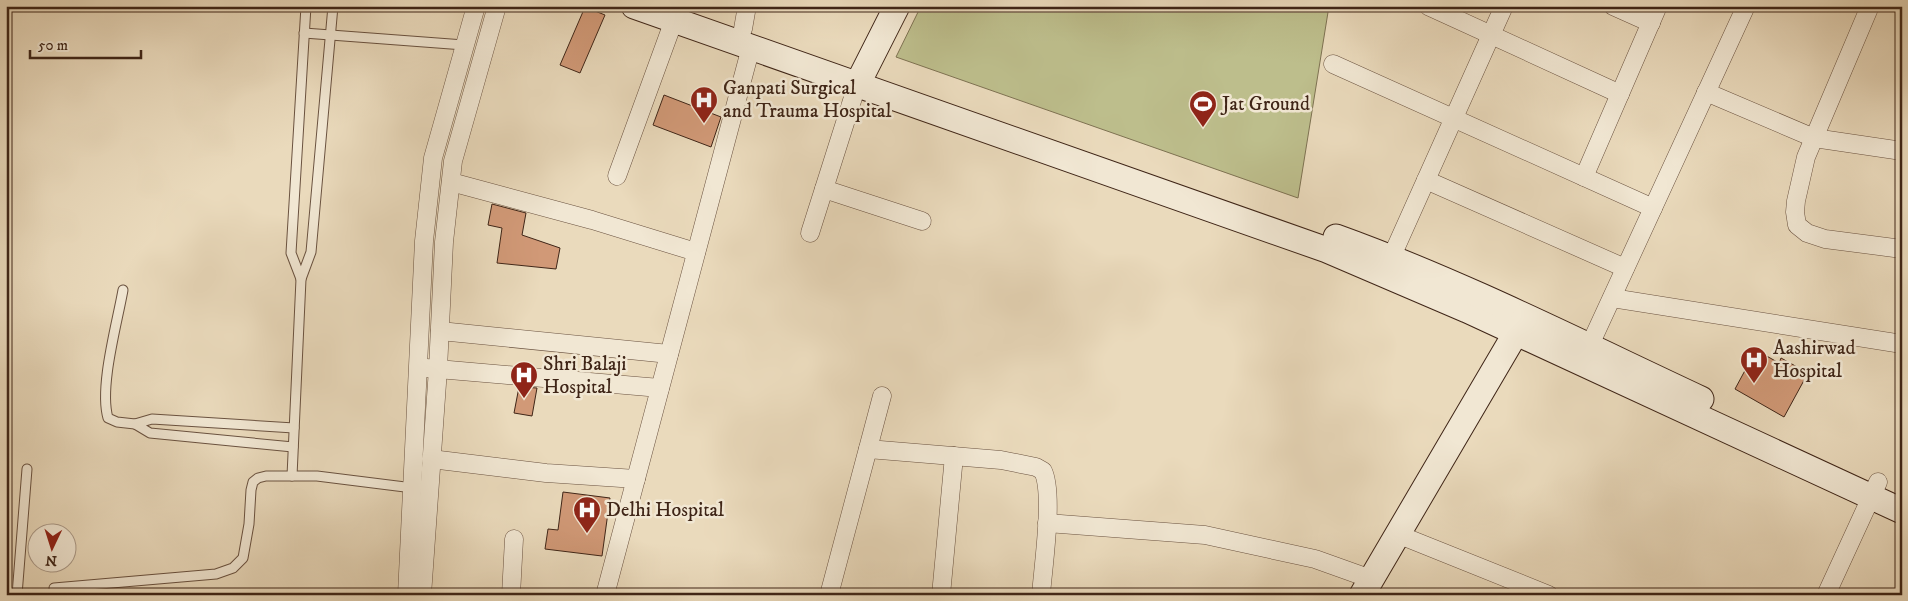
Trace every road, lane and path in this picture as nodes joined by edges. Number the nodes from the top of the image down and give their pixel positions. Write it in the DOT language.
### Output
graph roads {
  1 [pos="306,6"];
  2 [pos="333,6"];
  3 [pos="476,6"];
  4 [pos="497,6"];
  5 [pos="634,6"];
  6 [pos="897,6"];
  7 [pos="1428,6"];
  8 [pos="1504,6"];
  9 [pos="1613,6"];
  10 [pos="1658,6"];
  11 [pos="1746,6"];
  12 [pos="1870,6"];
  13 [pos="676,13"];
  14 [pos="1651,23"];
  15 [pos="747,27"];
  16 [pos="304,33"];
  17 [pos="331,35"];
  18 [pos="1491,35"];
  19 [pos="464,44"];
  20 [pos="1333,64"];
  21 [pos="861,78"];
  22 [pos="1706,92"];
  23 [pos="1620,94"];
  24 [pos="1454,118"];
  25 [pos="1814,138"];
  26 [pos="1902,151"];
  27 [pos="617,176"];
  28 [pos="1584,177"];
  29 [pos="1426,180"];
  30 [pos="450,182"];
  31 [pos="824,189"];
  32 [pos="1653,208"];
  33 [pos="922,221"];
  34 [pos="810,233"];
  35 [pos="1902,249"];
  36 [pos="696,252"];
  37 [pos="1387,266"];
  38 [pos="1625,268"];
  39 [pos="301,279"];
  40 [pos="123,290"];
  41 [pos="1612,298"];
  42 [pos="1521,325"];
  43 [pos="440,331"];
  44 [pos="1902,344"];
  45 [pos="1589,347"];
  46 [pos="669,354"];
  47 [pos="418,368"];
  48 [pos="438,369"];
  49 [pos="660,388"];
  50 [pos="882,396"];
  51 [pos="135,424"];
  52 [pos="294,428"];
  53 [pos="293,447"];
  54 [pos="868,449"];
  55 [pos="954,456"];
  56 [pos="431,459"];
  57 [pos="28,469"];
  58 [pos="292,476"];
  59 [pos="636,479"];
  60 [pos="421,488"];
  61 [pos="1875,490"];
  62 [pos="1902,493"];
  63 [pos="1902,511"];
  64 [pos="1047,523"];
  65 [pos="1396,534"];
  66 [pos="514,539"];
  67 [pos="1366,587"];
  68 [pos="54,588"];
  69 [pos="1830,593"];
  70 [pos="16,595"];
  71 [pos="407,595"];
  72 [pos="422,595"];
  73 [pos="511,595"];
  74 [pos="605,595"];
  75 [pos="828,595"];
  76 [pos="941,595"];
  77 [pos="1041,595"];
  78 [pos="1550,595"];
  1 -- 16 [label="lane"];
  2 -- 17 [label="lane"];
  3 -- 19 [label="street"];
  4 -- 30 [label="street"];
  5 -- 13 [label="main road"];
  6 -- 21 [label="main road"];
  7 -- 18 [label="street"];
  8 -- 18 [label="street"];
  9 -- 14 [label="street"];
  10 -- 14 [label="street"];
  11 -- 22 [label="street"];
  12 -- 25 [label="street"];
  13 -- 15 [label="main road"];
  13 -- 27 [label="street"];
  14 -- 23 [label="street"];
  15 -- 21 [label="main road"];
  15 -- 36 [label="street"];
  16 -- 17 [label="lane"];
  16 -- 39 [label="lane"];
  17 -- 19 [label="lane"];
  17 -- 39 [label="lane"];
  18 -- 23 [label="street"];
  18 -- 24 [label="street"];
  19 -- 47 [label="street"];
  20 -- 24 [label="street"];
  21 -- 31 [label="street"];
  21 -- 37 [label="main road"];
  22 -- 25 [label="street"];
  22 -- 32 [label="street"];
  23 -- 28 [label="street"];
  24 -- 28 [label="street"];
  24 -- 29 [label="street"];
  25 -- 26 [label="street"];
  25 -- 35 [label="street"];
  28 -- 32 [label="street"];
  29 -- 37 [label="street"];
  29 -- 38 [label="street"];
  30 -- 36 [label="street"];
  30 -- 43 [label="street"];
  31 -- 33 [label="street"];
  31 -- 34 [label="street"];
  32 -- 38 [label="street"];
  36 -- 46 [label="street"];
  37 -- 42 [label="main road"];
  38 -- 41 [label="street"];
  39 -- 52 [label="lane"];
  40 -- 51 [label="lane"];
  41 -- 44 [label="street"];
  41 -- 45 [label="street"];
  42 -- 45 [label="main road"];
  42 -- 61 [label="main road"];
  42 -- 65 [label="main road"];
  43 -- 46 [label="street"];
  43 -- 48 [label="street"];
  45 -- 61 [label="main road"];
  46 -- 49 [label="street"];
  47 -- 48 [label="street"];
  47 -- 60 [label="street"];
  48 -- 49 [label="street"];
  48 -- 56 [label="street"];
  49 -- 59 [label="street"];
  50 -- 54 [label="street"];
  51 -- 52 [label="lane"];
  51 -- 53 [label="lane"];
  52 -- 53 [label="lane"];
  53 -- 58 [label="lane"];
  54 -- 55 [label="street"];
  54 -- 75 [label="street"];
  55 -- 64 [label="street"];
  55 -- 76 [label="street"];
  56 -- 59 [label="street"];
  56 -- 60 [label="street"];
  57 -- 70 [label="lane"];
  58 -- 60 [label="lane"];
  58 -- 68 [label="lane"];
  59 -- 74 [label="street"];
  60 -- 71 [label="street"];
  60 -- 72 [label="street"];
  61 -- 62 [label="main road"];
  61 -- 63 [label="main road"];
  61 -- 69 [label="street"];
  64 -- 67 [label="street"];
  64 -- 77 [label="street"];
  65 -- 67 [label="main road"];
  65 -- 78 [label="street"];
  66 -- 73 [label="street"];
}
